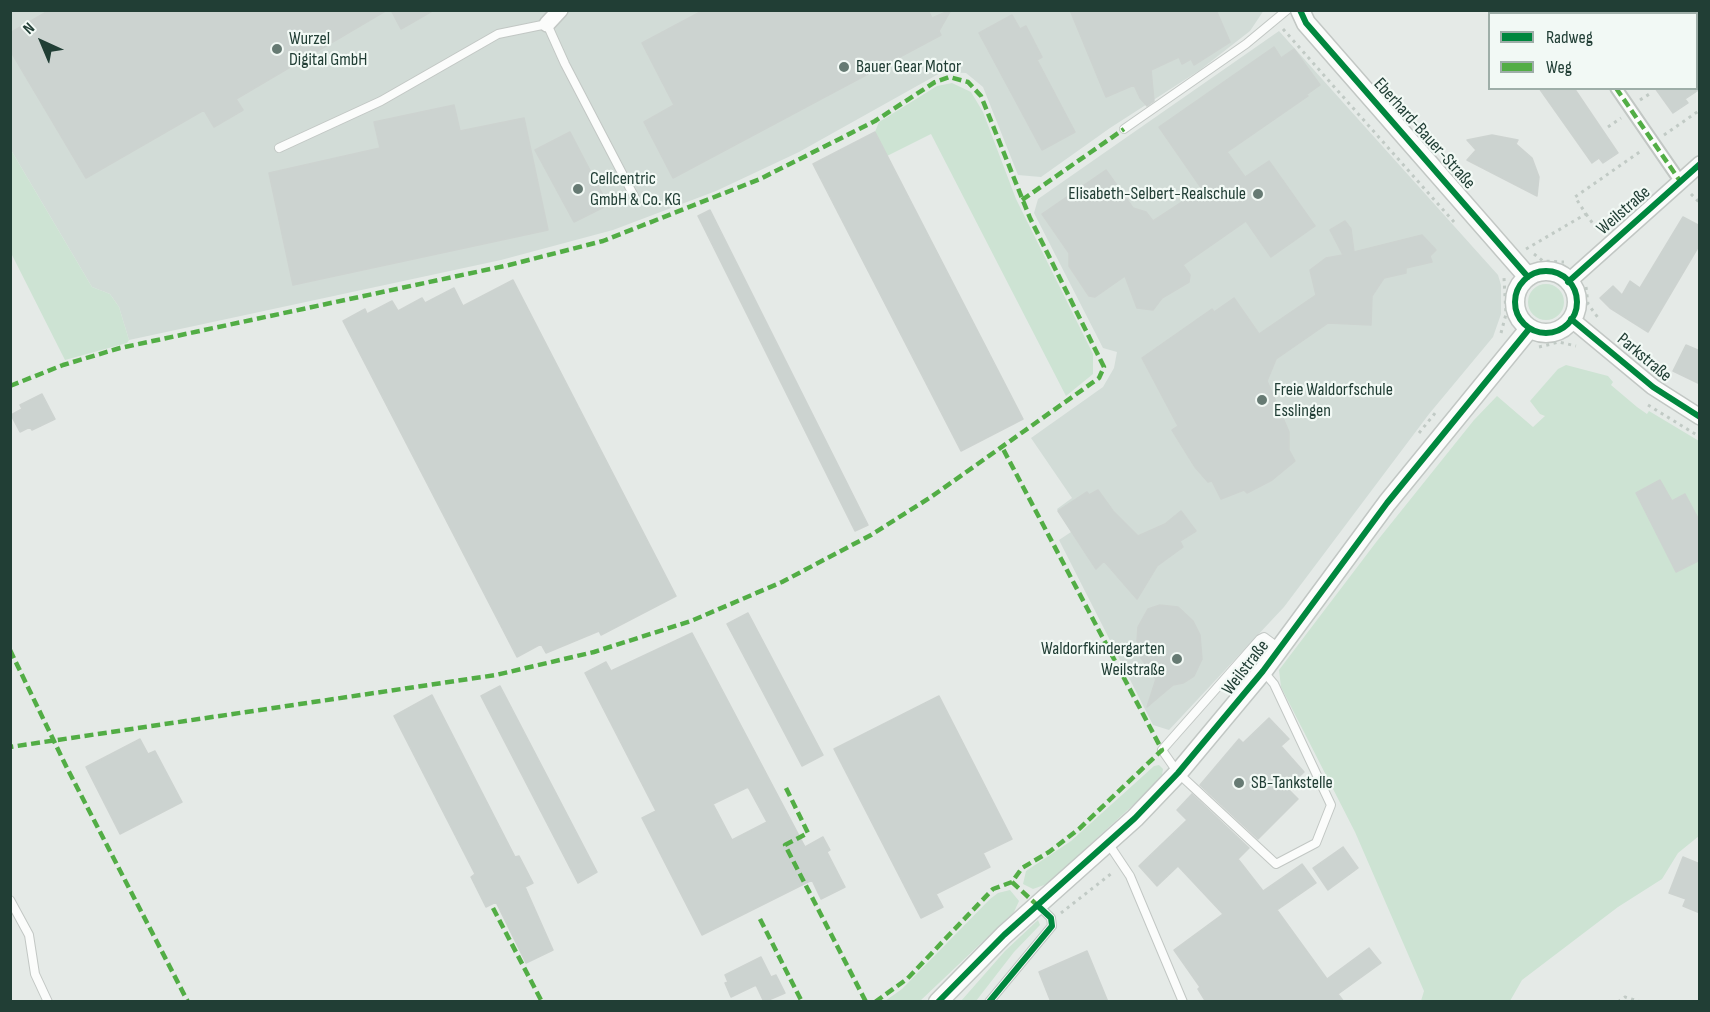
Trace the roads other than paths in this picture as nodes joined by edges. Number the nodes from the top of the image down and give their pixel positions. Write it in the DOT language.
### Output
graph roads {
  1 [pos="560,10"];
  2 [pos="1287,10"];
  3 [pos="1300,10"];
  4 [pos="547,24"];
  5 [pos="1617,90"];
  6 [pos="1124,129"];
  7 [pos="279,148"];
  8 [pos="1700,164"];
  9 [pos="1680,181"];
  10 [pos="635,198"];
  11 [pos="1528,278"];
  12 [pos="1568,282"];
  13 [pos="1571,320"];
  14 [pos="1530,329"];
  15 [pos="1700,417"];
  16 [pos="1280,649"];
  17 [pos="1263,671"];
  18 [pos="1178,772"];
  19 [pos="1108,843"];
  20 [pos="10,900"];
  21 [pos="1037,905"];
  22 [pos="944,998"];
  23 [pos="48,1002"];
  24 [pos="989,1002"];
  25 [pos="1183,1002"];
  1 -- 4 [label="street"];
  2 -- 6 [label="lane"];
  3 -- 11 [label="street, Eberhard-Bauer-Straße"];
  4 -- 7 [label="lane"];
  4 -- 10 [label="lane"];
  5 -- 9 [label="street"];
  8 -- 9 [label="street, Weilstraße"];
  9 -- 12 [label="street, Weilstraße"];
  11 -- 12 [label="street"];
  11 -- 14 [label="street"];
  12 -- 13 [label="street"];
  13 -- 14 [label="street"];
  13 -- 15 [label="street, Parkstraße"];
  14 -- 16 [label="street, Weilstraße"];
  16 -- 17 [label="street, Weilstraße"];
  16 -- 18 [label="lane"];
  17 -- 18 [label="street, Weilstraße"];
  17 -- 18 [label="lane"];
  18 -- 19 [label="street, Weilstraße"];
  19 -- 21 [label="street, Weilstraße"];
  19 -- 25 [label="lane"];
  20 -- 23 [label="lane"];
  21 -- 22 [label="street, Weilstraße"];
  21 -- 24 [label="lane"];
}
